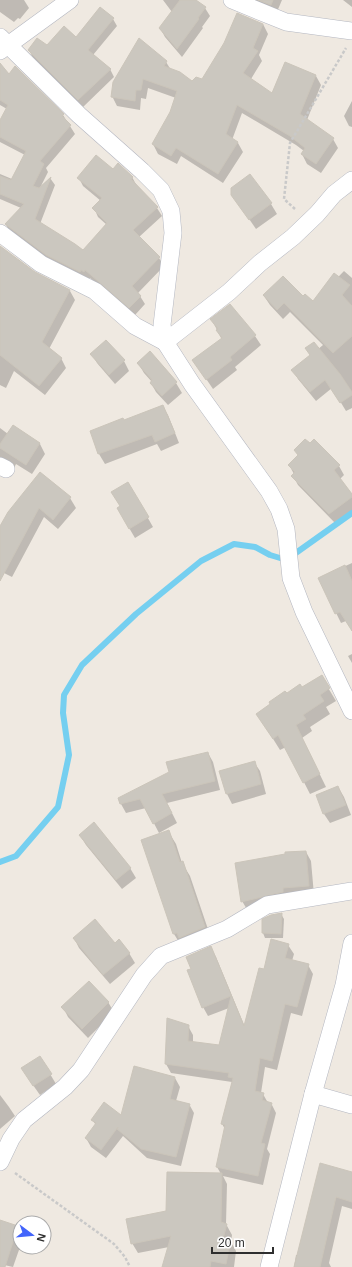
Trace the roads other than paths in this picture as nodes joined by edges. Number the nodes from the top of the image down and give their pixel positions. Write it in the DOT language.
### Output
graph roads {
  1 [pos="70,0"];
  2 [pos="232,0"];
  3 [pos="350,38"];
  4 [pos="3,45"];
  5 [pos="352,180"];
  6 [pos="0,233"];
  7 [pos="165,342"];
  8 [pos="352,711"];
  9 [pos="352,891"];
  10 [pos="352,942"];
  11 [pos="313,1094"];
  12 [pos="352,1105"];
  13 [pos="6,1166"];
  14 [pos="269,1267"];
  1 -- 4 [label="street"];
  2 -- 3 [label="street"];
  4 -- 7 [label="street"];
  5 -- 7 [label="street"];
  6 -- 7 [label="street"];
  7 -- 8 [label="street"];
  9 -- 13 [label="street"];
  10 -- 11 [label="street"];
  11 -- 12 [label="street"];
  11 -- 14 [label="street"];
}
